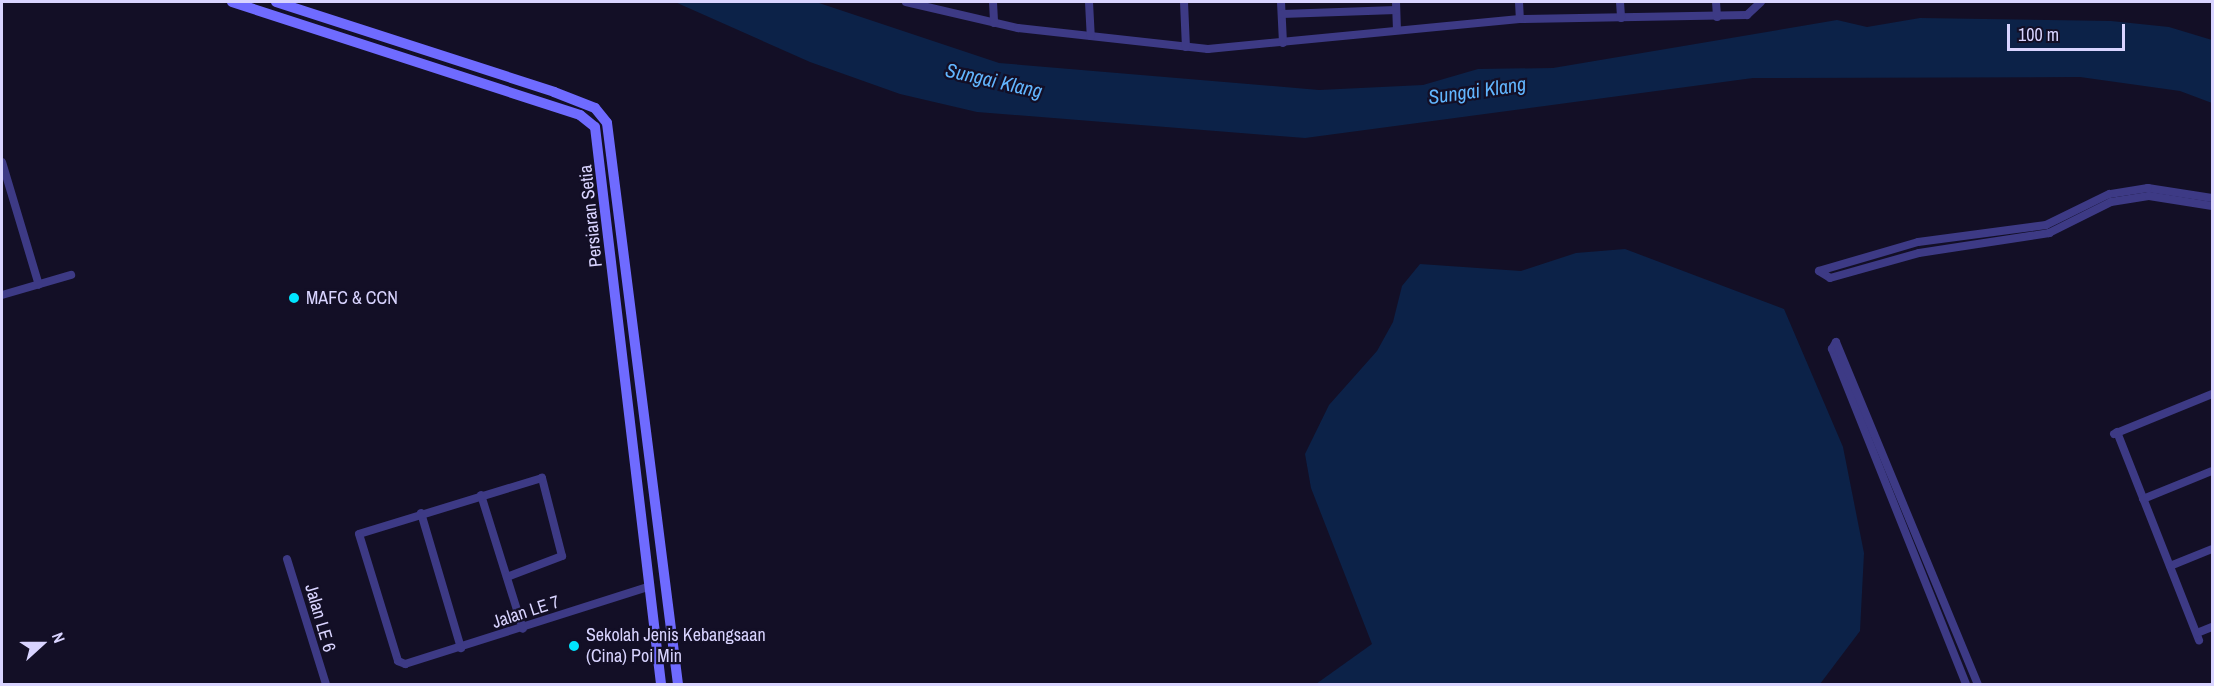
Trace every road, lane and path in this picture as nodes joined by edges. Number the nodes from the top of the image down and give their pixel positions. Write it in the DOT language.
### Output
graph roads {
  1 [pos="232,2"];
  2 [pos="276,2"];
  3 [pos="907,2"];
  4 [pos="993,2"];
  5 [pos="1089,2"];
  6 [pos="1184,2"];
  7 [pos="1281,2"];
  8 [pos="1519,2"];
  9 [pos="1620,2"];
  10 [pos="1716,2"];
  11 [pos="1761,2"];
  12 [pos="1396,6"];
  13 [pos="1282,14"];
  14 [pos="1716,17"];
  15 [pos="1621,18"];
  16 [pos="1520,19"];
  17 [pos="994,23"];
  18 [pos="1397,29"];
  19 [pos="1091,36"];
  20 [pos="1283,43"];
  21 [pos="1186,47"];
  22 [pos="604,118"];
  23 [pos="593,125"];
  24 [pos="2,162"];
  25 [pos="2212,198"];
  26 [pos="2212,206"];
  27 [pos="71,275"];
  28 [pos="39,285"];
  29 [pos="2,295"];
  30 [pos="2212,394"];
  31 [pos="2212,471"];
  32 [pos="482,495"];
  33 [pos="2144,499"];
  34 [pos="421,513"];
  35 [pos="2212,549"];
  36 [pos="287,559"];
  37 [pos="2170,566"];
  38 [pos="507,577"];
  39 [pos="667,584"];
  40 [pos="648,587"];
  41 [pos="2212,627"];
  42 [pos="523,629"];
  43 [pos="461,648"];
  44 [pos="326,684"];
  45 [pos="661,684"];
  46 [pos="678,684"];
  47 [pos="1966,684"];
  48 [pos="1978,684"];
  1 -- 23 [label="street"];
  2 -- 22 [label="street"];
  3 -- 17 [label="street"];
  4 -- 17 [label="street"];
  5 -- 19 [label="street"];
  6 -- 21 [label="street"];
  7 -- 13 [label="street"];
  8 -- 16 [label="street"];
  9 -- 15 [label="street"];
  10 -- 14 [label="street"];
  11 -- 14 [label="street"];
  12 -- 13 [label="street"];
  12 -- 18 [label="street"];
  13 -- 20 [label="street"];
  14 -- 15 [label="street"];
  15 -- 16 [label="street"];
  16 -- 18 [label="street"];
  17 -- 19 [label="street"];
  18 -- 20 [label="street"];
  19 -- 21 [label="street"];
  20 -- 21 [label="street"];
  22 -- 23 [label="street"];
  22 -- 39 [label="street, Persiaran Setia"];
  23 -- 40 [label="street, Persiaran Setia"];
  24 -- 28 [label="street"];
  25 -- 26 [label="street"];
  27 -- 28 [label="street"];
  28 -- 29 [label="street"];
  30 -- 33 [label="street"];
  31 -- 33 [label="street"];
  32 -- 34 [label="street"];
  32 -- 38 [label="street"];
  32 -- 38 [label="street"];
  33 -- 37 [label="street"];
  34 -- 43 [label="street"];
  34 -- 43 [label="street, Jalan LE 7"];
  35 -- 37 [label="street"];
  36 -- 44 [label="street, Jalan LE 6"];
  37 -- 41 [label="street"];
  38 -- 42 [label="street"];
  39 -- 40 [label="street"];
  39 -- 46 [label="street, Persiaran Setia"];
  40 -- 42 [label="street, Jalan LE 7"];
  40 -- 45 [label="street, Persiaran Setia"];
  42 -- 43 [label="street, Jalan LE 7"];
  47 -- 48 [label="street"];
}
